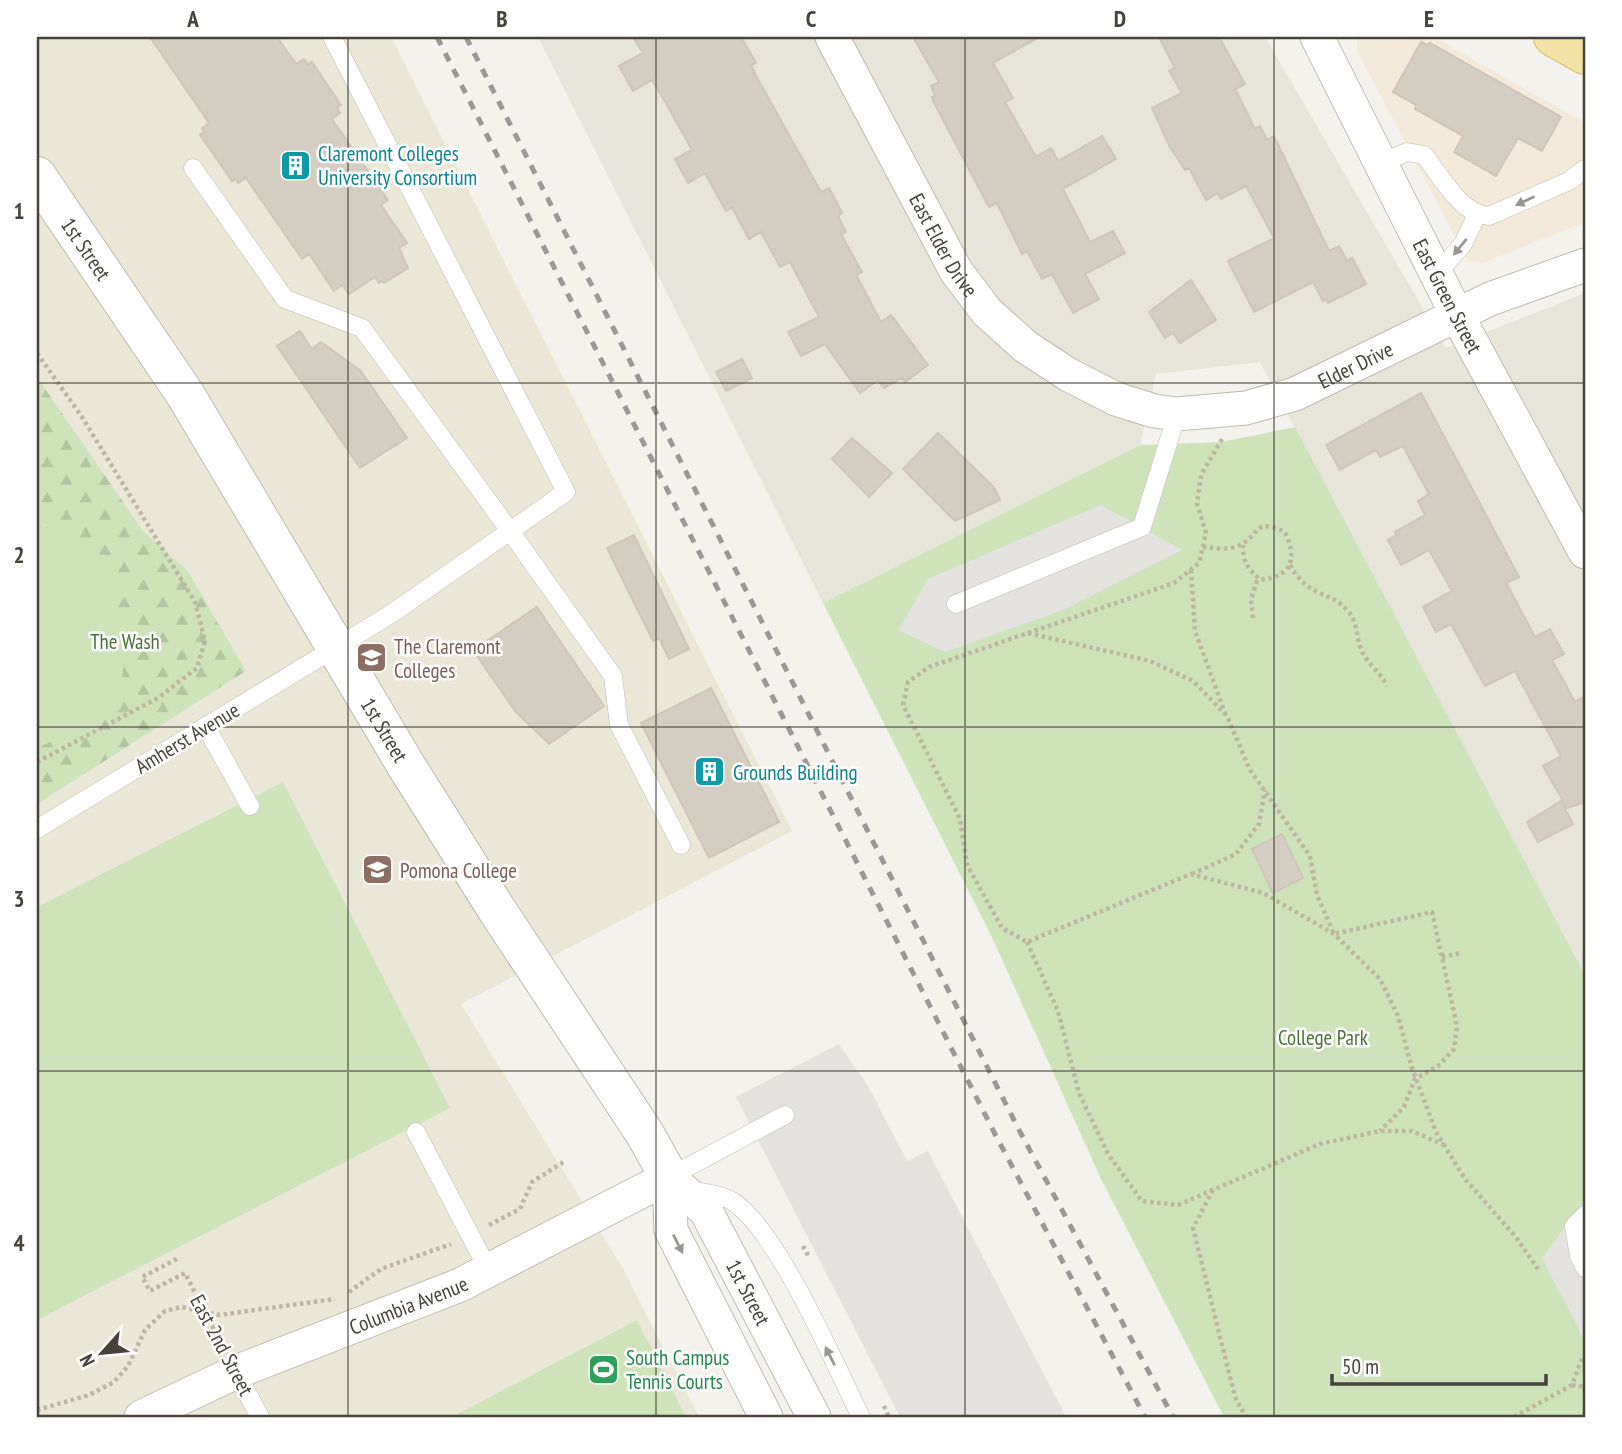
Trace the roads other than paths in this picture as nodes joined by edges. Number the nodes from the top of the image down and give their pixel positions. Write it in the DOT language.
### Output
graph roads {
  1 [pos="332,37"];
  2 [pos="832,37"];
  3 [pos="1317,37"];
  4 [pos="1553,37"];
  5 [pos="1585,55"];
  6 [pos="1381,163"];
  7 [pos="193,168"];
  8 [pos="1585,169"];
  9 [pos="37,176"];
  10 [pos="1477,215"];
  11 [pos="1585,265"];
  12 [pos="1437,274"];
  13 [pos="1457,315"];
  14 [pos="1116,399"];
  15 [pos="1177,414"];
  16 [pos="510,531"];
  17 [pos="1585,552"];
  18 [pos="956,604"];
  19 [pos="337,648"];
  20 [pos="206,727"];
  21 [pos="250,806"];
  22 [pos="37,829"];
  23 [pos="681,845"];
  24 [pos="785,1115"];
  25 [pos="416,1132"];
  26 [pos="676,1183"];
  27 [pos="1585,1215"];
  28 [pos="1582,1262"];
  29 [pos="489,1271"];
  30 [pos="236,1372"];
  31 [pos="141,1417"];
  32 [pos="260,1417"];
  33 [pos="766,1417"];
  34 [pos="814,1417"];
  35 [pos="861,1417"];
  1 -- 16 [label="lane, Amherst Avenue"];
  2 -- 14 [label="street, East Elder Drive"];
  3 -- 6 [label="street, East Green Street"];
  4 -- 5 [label="main road"];
  6 -- 10 [label="lane"];
  6 -- 12 [label="street, East Green Street"];
  7 -- 16 [label="lane"];
  8 -- 10 [label="lane, one-way"];
  9 -- 19 [label="street, 1st Street"];
  10 -- 12 [label="lane, one-way"];
  11 -- 13 [label="street, Elder Drive"];
  12 -- 13 [label="street, East Green Street"];
  13 -- 15 [label="street, Elder Drive"];
  13 -- 17 [label="street, East Green Street"];
  14 -- 15 [label="street, Elder Drive"];
  15 -- 18 [label="lane"];
  16 -- 19 [label="lane, Amherst Avenue"];
  16 -- 23 [label="lane"];
  19 -- 20 [label="lane, Amherst Avenue"];
  19 -- 26 [label="street, 1st Street"];
  20 -- 21 [label="lane"];
  20 -- 22 [label="lane, Amherst Avenue"];
  24 -- 26 [label="lane"];
  25 -- 29 [label="lane"];
  26 -- 29 [label="street, Columbia Avenue"];
  26 -- 33 [label="street, 1st Street, one-way"];
  26 -- 34 [label="street, 1st Street"];
  35 -- 26 [label="lane, one-way"];
  27 -- 28 [label="lane"];
  29 -- 30 [label="street, Columbia Avenue"];
  30 -- 31 [label="street, Columbia Avenue"];
  30 -- 32 [label="lane, East 2nd Street"];
}
